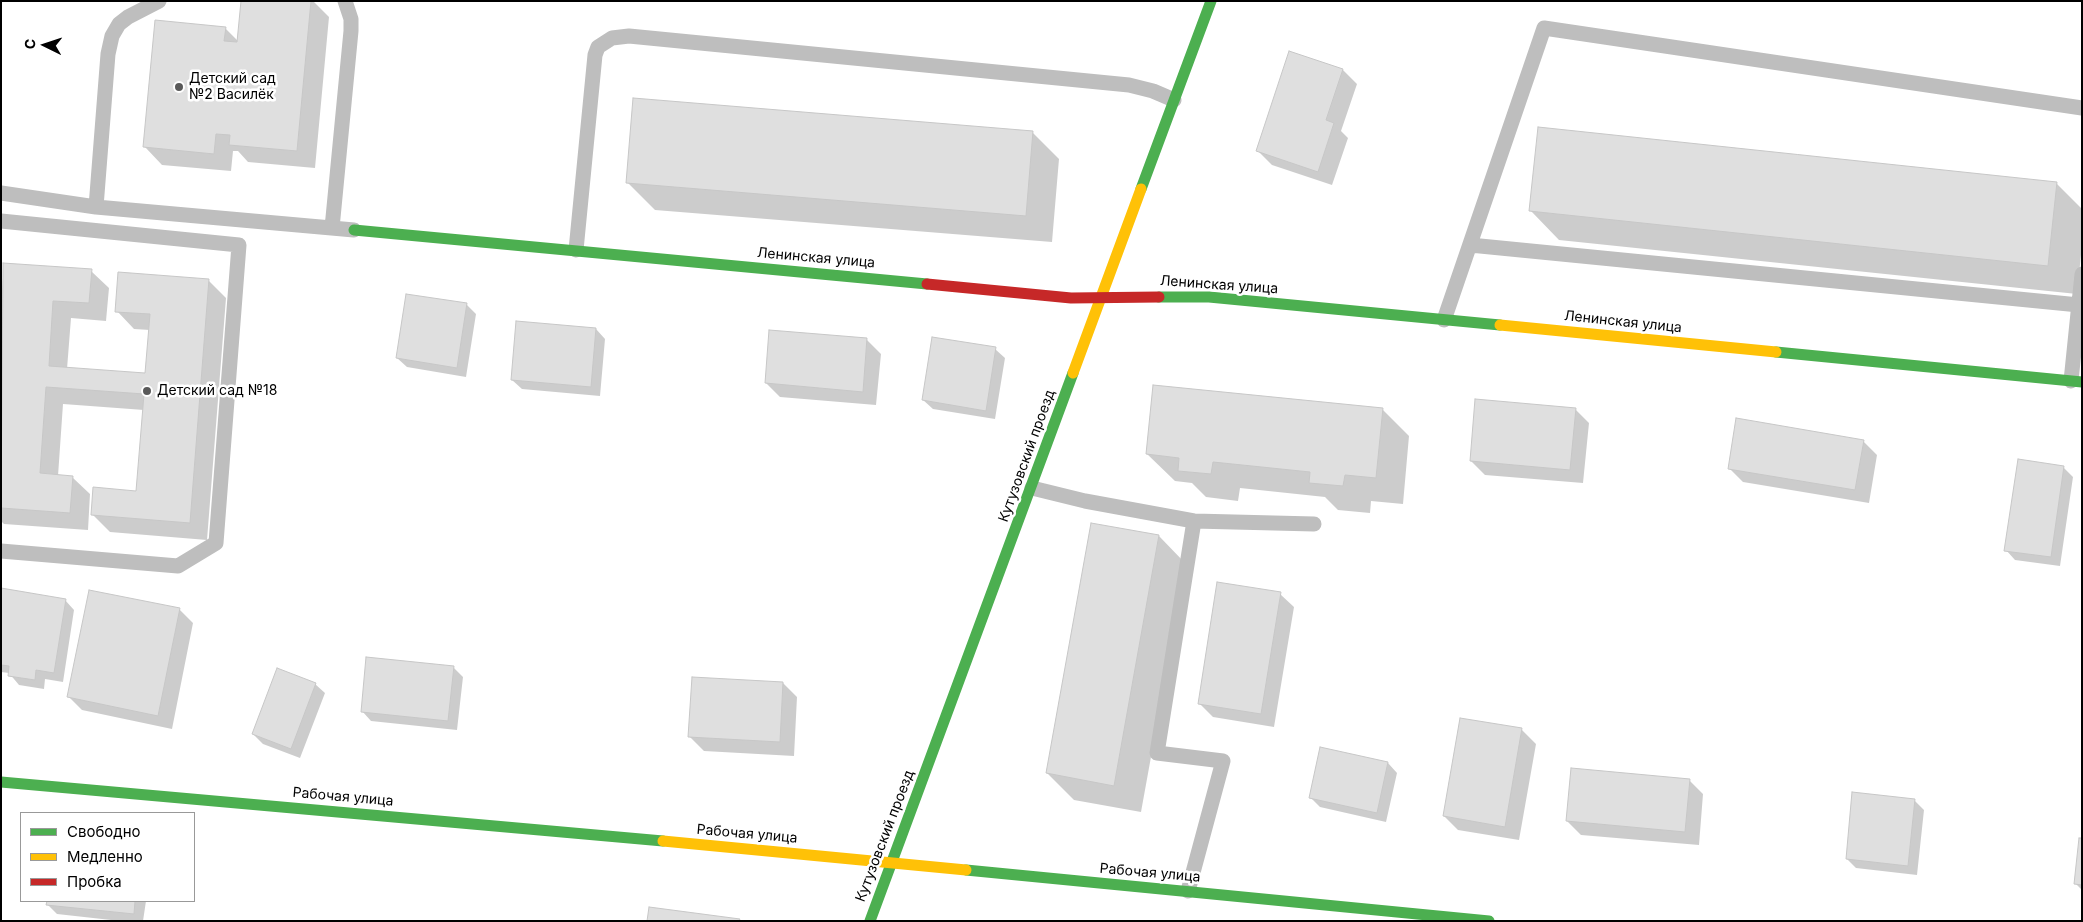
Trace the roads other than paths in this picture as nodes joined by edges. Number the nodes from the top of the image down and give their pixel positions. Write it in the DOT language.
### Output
graph roads {
  1 [pos="159,1"];
  2 [pos="345,1"];
  3 [pos="1211,1"];
  4 [pos="1174,100"];
  5 [pos="2082,108"];
  6 [pos="1,193"];
  7 [pos="96,207"];
  8 [pos="1,221"];
  9 [pos="332,228"];
  10 [pos="354,230"];
  11 [pos="1470,245"];
  12 [pos="576,250"];
  13 [pos="2082,274"];
  14 [pos="1101,297"];
  15 [pos="2079,305"];
  16 [pos="1444,320"];
  17 [pos="2076,382"];
  18 [pos="1032,488"];
  19 [pos="1194,520"];
  20 [pos="1314,524"];
  21 [pos="1,551"];
  22 [pos="1,782"];
  23 [pos="891,863"];
  24 [pos="1188,891"];
  25 [pos="870,921"];
  26 [pos="1489,921"];
  1 -- 7 [label="lane"];
  2 -- 9 [label="lane"];
  3 -- 4 [label="street, Кутузовский проезд"];
  4 -- 12 [label="lane"];
  4 -- 14 [label="street, Кутузовский проезд"];
  5 -- 11 [label="lane"];
  6 -- 7 [label="lane"];
  7 -- 9 [label="lane"];
  8 -- 21 [label="lane"];
  9 -- 10 [label="lane"];
  10 -- 12 [label="street, Ленинская улица"];
  11 -- 15 [label="lane"];
  11 -- 16 [label="lane"];
  12 -- 14 [label="street, Ленинская улица"];
  13 -- 15 [label="lane"];
  14 -- 16 [label="street, Ленинская улица"];
  14 -- 18 [label="street, Кутузовский проезд"];
  15 -- 17 [label="lane"];
  16 -- 17 [label="street, Ленинская улица"];
  18 -- 19 [label="lane"];
  18 -- 23 [label="street, Кутузовский проезд"];
  19 -- 20 [label="lane"];
  19 -- 24 [label="lane"];
  22 -- 23 [label="street, Рабочая улица"];
  23 -- 24 [label="street, Рабочая улица"];
  23 -- 25 [label="street, Кутузовский проезд"];
  24 -- 26 [label="street, Рабочая улица"];
}
